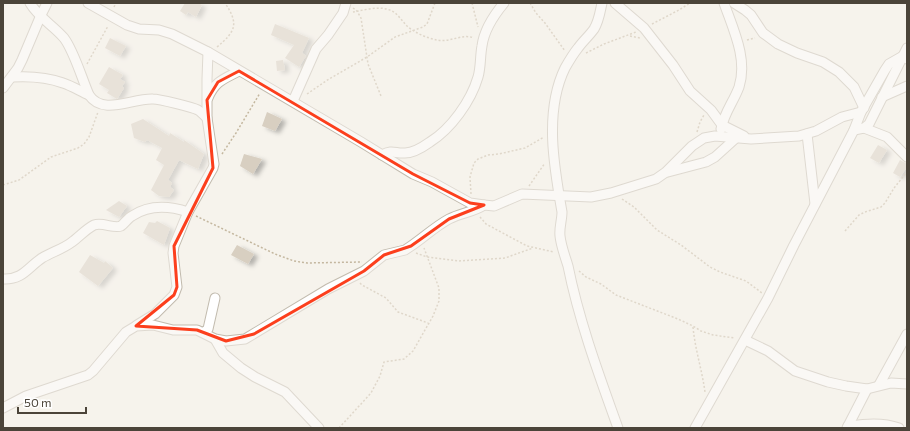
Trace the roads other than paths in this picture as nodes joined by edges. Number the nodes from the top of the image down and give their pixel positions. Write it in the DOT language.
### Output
graph roads {
  1 [pos="30,3"];
  2 [pos="47,3"];
  3 [pos="88,3"];
  4 [pos="346,3"];
  5 [pos="504,3"];
  6 [pos="602,3"];
  7 [pos="615,3"];
  8 [pos="724,3"];
  9 [pos="734,3"];
  10 [pos="41,15"];
  11 [pos="208,52"];
  12 [pos="906,54"];
  13 [pos="239,71"];
  14 [pos="12,76"];
  15 [pos="907,86"];
  16 [pos="3,88"];
  17 [pos="854,88"];
  18 [pos="874,90"];
  19 [pos="89,95"];
  20 [pos="882,97"];
  21 [pos="207,100"];
  22 [pos="293,101"];
  23 [pos="195,109"];
  24 [pos="863,110"];
  25 [pos="207,118"];
  26 [pos="722,125"];
  27 [pos="864,128"];
  28 [pos="854,130"];
  29 [pos="807,134"];
  30 [pos="720,136"];
  31 [pos="736,138"];
  32 [pos="751,139"];
  33 [pos="382,155"];
  34 [pos="907,157"];
  35 [pos="666,172"];
  36 [pos="559,196"];
  37 [pos="815,204"];
  38 [pos="481,207"];
  39 [pos="188,212"];
  40 [pos="3,279"];
  41 [pos="215,298"];
  42 [pos="136,326"];
  43 [pos="204,332"];
  44 [pos="907,334"];
  45 [pos="215,339"];
  46 [pos="745,340"];
  47 [pos="907,384"];
  48 [pos="879,385"];
  49 [pos="867,389"];
  50 [pos="3,408"];
  51 [pos="847,427"];
  52 [pos="319,428"];
  53 [pos="618,428"];
  54 [pos="695,428"];
  55 [pos="899,428"];
  1 -- 10 [label="street"];
  2 -- 10 [label="street"];
  3 -- 11 [label="street"];
  4 -- 22 [label="street"];
  5 -- 33 [label="street"];
  6 -- 36 [label="street"];
  7 -- 26 [label="street"];
  8 -- 26 [label="street"];
  9 -- 17 [label="street"];
  10 -- 14 [label="street"];
  10 -- 19 [label="street"];
  11 -- 13 [label="street"];
  11 -- 21 [label="street"];
  12 -- 18 [label="street"];
  12 -- 20 [label="street"];
  13 -- 21 [label="street"];
  13 -- 22 [label="street"];
  14 -- 16 [label="street"];
  14 -- 19 [label="street"];
  15 -- 20 [label="street"];
  17 -- 18 [label="street"];
  17 -- 24 [label="street"];
  18 -- 24 [label="street"];
  19 -- 23 [label="street"];
  20 -- 27 [label="street"];
  21 -- 23 [label="street"];
  21 -- 25 [label="street"];
  22 -- 33 [label="street"];
  23 -- 25 [label="street"];
  24 -- 28 [label="street"];
  24 -- 29 [label="street"];
  25 -- 39 [label="street"];
  26 -- 30 [label="street"];
  26 -- 32 [label="street"];
  27 -- 28 [label="street"];
  27 -- 34 [label="street"];
  28 -- 37 [label="street"];
  29 -- 32 [label="street"];
  29 -- 37 [label="street"];
  30 -- 31 [label="street"];
  30 -- 35 [label="street"];
  31 -- 32 [label="street"];
  31 -- 35 [label="street"];
  33 -- 38 [label="street"];
  35 -- 36 [label="street"];
  36 -- 38 [label="street"];
  36 -- 53 [label="street"];
  37 -- 46 [label="street"];
  38 -- 45 [label="street"];
  39 -- 40 [label="street"];
  39 -- 42 [label="street"];
  41 -- 43 [label="street"];
  42 -- 43 [label="street"];
  42 -- 50 [label="street"];
  43 -- 45 [label="street"];
  44 -- 48 [label="street"];
  45 -- 52 [label="street"];
  46 -- 49 [label="street"];
  46 -- 54 [label="street"];
  47 -- 48 [label="street"];
  48 -- 49 [label="street"];
  49 -- 51 [label="street"];
  51 -- 55 [label="street"];
}
